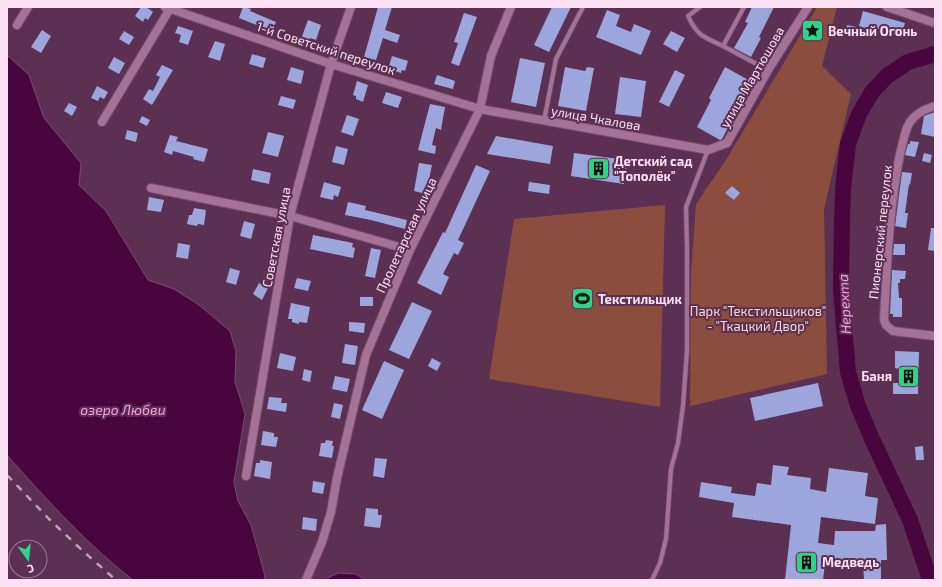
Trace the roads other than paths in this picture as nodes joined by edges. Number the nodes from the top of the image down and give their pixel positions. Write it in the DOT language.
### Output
graph roads {
  1 [pos="28,7"];
  2 [pos="351,7"];
  3 [pos="511,7"];
  4 [pos="583,7"];
  5 [pos="700,7"];
  6 [pos="744,7"];
  7 [pos="808,7"];
  8 [pos="887,7"];
  9 [pos="169,8"];
  10 [pos="935,23"];
  11 [pos="18,25"];
  12 [pos="723,46"];
  13 [pos="331,64"];
  14 [pos="768,70"];
  15 [pos="935,106"];
  16 [pos="480,109"];
  17 [pos="544,121"];
  18 [pos="102,122"];
  19 [pos="708,150"];
  20 [pos="151,188"];
  21 [pos="290,216"];
  22 [pos="410,250"];
  23 [pos="935,336"];
  24 [pos="246,476"];
  25 [pos="306,580"];
  26 [pos="652,580"];
  1 -- 11 [label="street"];
  2 -- 13 [label="street, Советская улица"];
  3 -- 16 [label="street, Пролетарская улица"];
  4 -- 17 [label="lane"];
  5 -- 12 [label="lane"];
  6 -- 12 [label="lane"];
  7 -- 14 [label="street, улица Мартюшова"];
  8 -- 10 [label="street"];
  9 -- 13 [label="street, 1-й Советский переулок"];
  9 -- 18 [label="street"];
  12 -- 14 [label="lane"];
  13 -- 16 [label="street, 1-й Советский переулок"];
  13 -- 21 [label="street, Советская улица"];
  14 -- 19 [label="street, улица Мартюшова"];
  15 -- 23 [label="street, Пионерский переулок"];
  16 -- 17 [label="street, улица Чкалова"];
  16 -- 22 [label="street, Пролетарская улица"];
  17 -- 19 [label="street, улица Чкалова"];
  19 -- 26 [label="lane"];
  20 -- 21 [label="street"];
  21 -- 22 [label="street"];
  21 -- 24 [label="street, Советская улица"];
  22 -- 25 [label="street, Пролетарская улица"];
}
